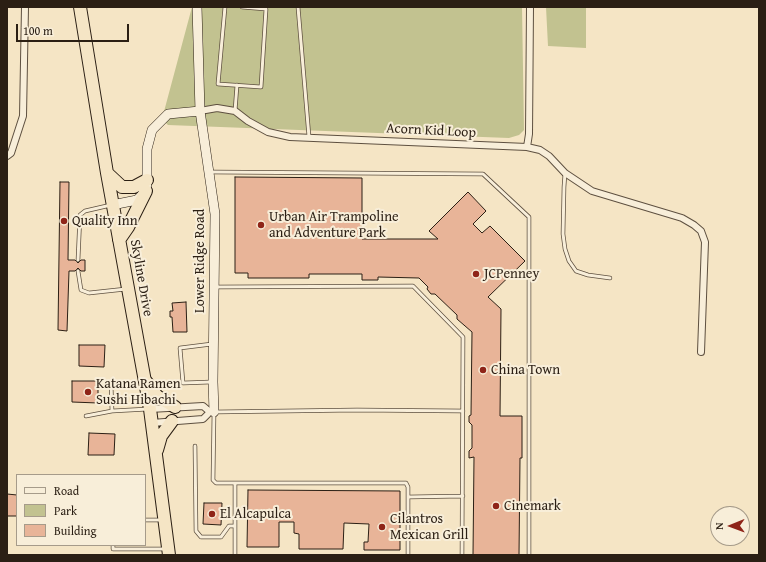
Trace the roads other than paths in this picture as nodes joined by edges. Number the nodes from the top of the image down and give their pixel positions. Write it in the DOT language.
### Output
graph roads {
  1 [pos="26,7"];
  2 [pos="80,7"];
  3 [pos="198,7"];
  4 [pos="226,7"];
  5 [pos="242,7"];
  6 [pos="298,7"];
  7 [pos="530,7"];
  8 [pos="237,85"];
  9 [pos="200,111"];
  10 [pos="236,111"];
  11 [pos="309,137"];
  12 [pos="527,147"];
  13 [pos="7,156"];
  14 [pos="209,172"];
  15 [pos="106,173"];
  16 [pos="565,173"];
  17 [pos="147,186"];
  18 [pos="112,205"];
  19 [pos="119,240"];
  20 [pos="78,260"];
  21 [pos="78,271"];
  22 [pos="610,278"];
  23 [pos="214,287"];
  24 [pos="128,289"];
  25 [pos="214,344"];
  26 [pos="701,352"];
  27 [pos="144,379"];
  28 [pos="213,382"];
  29 [pos="111,384"];
  30 [pos="175,407"];
  31 [pos="150,409"];
  32 [pos="112,411"];
  33 [pos="463,411"];
  34 [pos="212,412"];
  35 [pos="86,416"];
  36 [pos="172,421"];
  37 [pos="152,423"];
  38 [pos="195,446"];
  39 [pos="156,453"];
  40 [pos="235,483"];
  41 [pos="463,496"];
  42 [pos="408,497"];
  43 [pos="146,520"];
  44 [pos="164,520"];
  45 [pos="235,526"];
  46 [pos="113,546"];
  47 [pos="122,547"];
  48 [pos="137,547"];
  49 [pos="169,552"];
  50 [pos="235,555"];
  51 [pos="408,555"];
  52 [pos="462,555"];
  53 [pos="529,555"];
  1 -- 13 [label="street"];
  2 -- 15 [label="highway, Skyline Drive"];
  3 -- 9 [label="street, Lower Ridge Road"];
  4 -- 8 [label="lane"];
  5 -- 8 [label="lane"];
  6 -- 11 [label="lane"];
  7 -- 12 [label="street"];
  8 -- 10 [label="lane"];
  9 -- 10 [label="street, Acorn Kid Loop"];
  9 -- 14 [label="street, Lower Ridge Road"];
  9 -- 17 [label="street"];
  10 -- 11 [label="street, Acorn Kid Loop"];
  11 -- 12 [label="street, Acorn Kid Loop"];
  12 -- 16 [label="street, Acorn Kid Loop"];
  14 -- 23 [label="street, Lower Ridge Road"];
  14 -- 53 [label="lane"];
  15 -- 17 [label="highway"];
  15 -- 18 [label="highway, Skyline Drive"];
  16 -- 22 [label="lane"];
  16 -- 26 [label="street, Acorn Kid Loop"];
  17 -- 18 [label="street"];
  17 -- 19 [label="highway"];
  18 -- 19 [label="highway, Skyline Drive"];
  18 -- 20 [label="lane"];
  19 -- 24 [label="highway, Skyline Drive"];
  21 -- 24 [label="lane"];
  23 -- 25 [label="street, Lower Ridge Road"];
  23 -- 33 [label="lane"];
  24 -- 27 [label="highway, Skyline Drive"];
  25 -- 28 [label="street, Lower Ridge Road"];
  25 -- 28 [label="lane"];
  27 -- 30 [label="highway"];
  27 -- 31 [label="highway, Skyline Drive"];
  28 -- 34 [label="street, Lower Ridge Road"];
  29 -- 32 [label="lane"];
  30 -- 31 [label="street"];
  30 -- 34 [label="street"];
  31 -- 32 [label="lane"];
  31 -- 37 [label="highway, Skyline Drive"];
  32 -- 35 [label="lane"];
  33 -- 34 [label="lane"];
  33 -- 41 [label="lane"];
  34 -- 36 [label="street"];
  34 -- 40 [label="lane"];
  36 -- 37 [label="street"];
  36 -- 39 [label="highway"];
  37 -- 39 [label="highway, Skyline Drive"];
  38 -- 45 [label="lane"];
  39 -- 44 [label="highway, Skyline Drive"];
  40 -- 42 [label="lane"];
  40 -- 45 [label="lane"];
  41 -- 42 [label="lane"];
  41 -- 52 [label="lane"];
  42 -- 51 [label="lane"];
  43 -- 44 [label="lane"];
  44 -- 49 [label="highway, Skyline Drive"];
  45 -- 50 [label="lane"];
  46 -- 47 [label="lane"];
  47 -- 48 [label="lane"];
  48 -- 49 [label="lane"];
}
